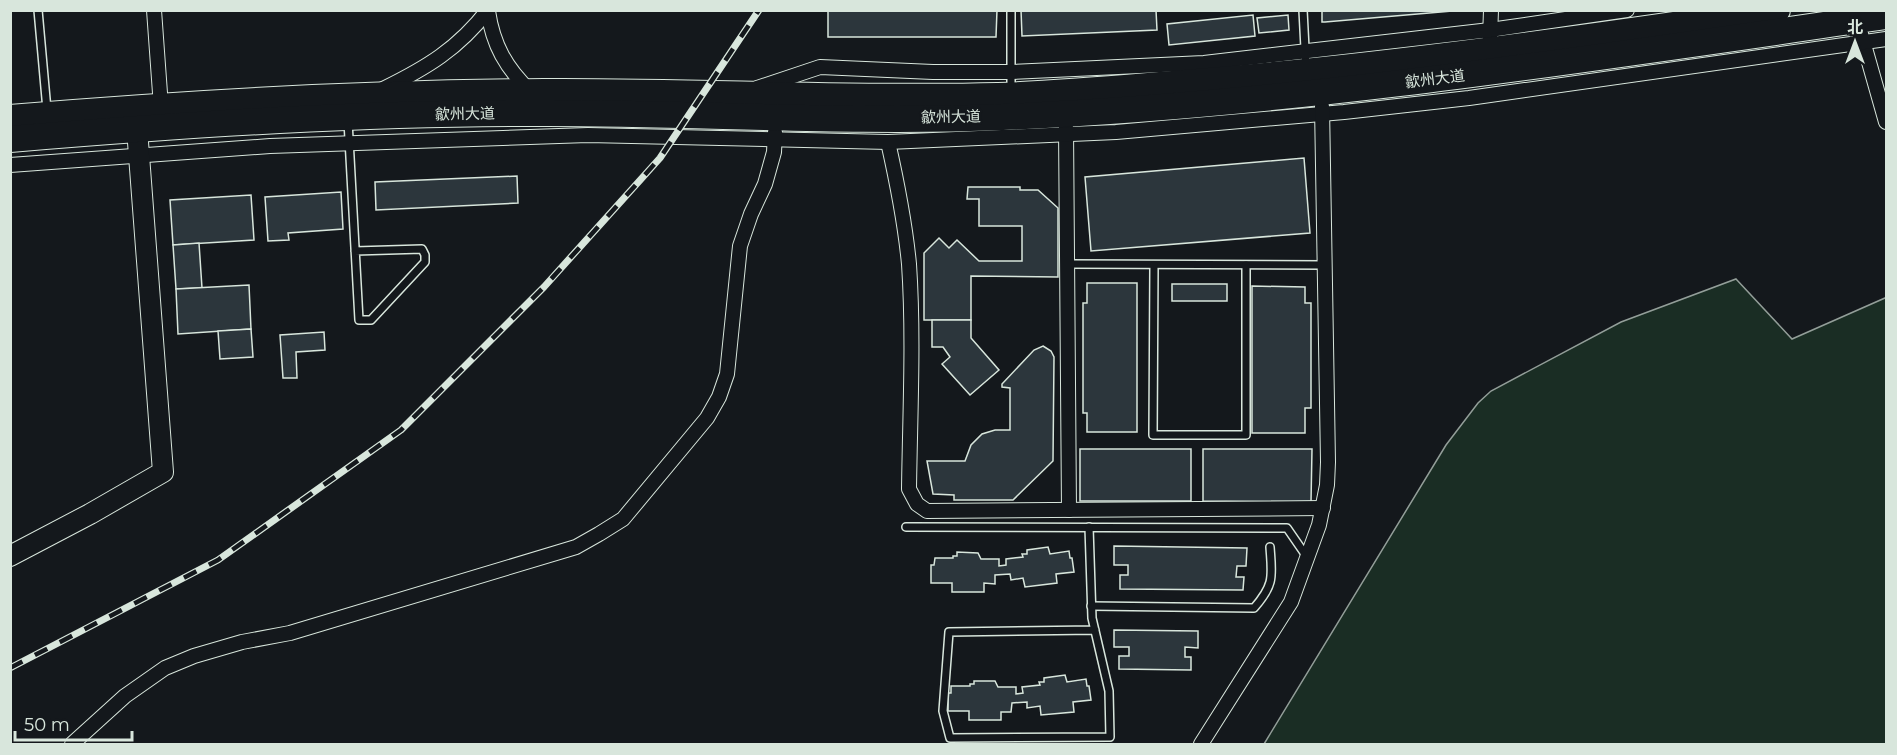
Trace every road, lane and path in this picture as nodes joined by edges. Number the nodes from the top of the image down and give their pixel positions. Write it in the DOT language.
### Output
graph roads {
  1 [pos="38,10"];
  2 [pos="154,10"];
  3 [pos="1011,10"];
  4 [pos="1303,10"];
  5 [pos="1491,10"];
  6 [pos="1628,10"];
  7 [pos="1777,10"];
  8 [pos="488,11"];
  9 [pos="1887,16"];
  10 [pos="1860,31"];
  11 [pos="1887,39"];
  12 [pos="1489,41"];
  13 [pos="1314,83"];
  14 [pos="1011,84"];
  15 [pos="532,92"];
  16 [pos="370,95"];
  17 [pos="162,107"];
  18 [pos="47,115"];
  19 [pos="348,117"];
  20 [pos="10,118"];
  21 [pos="1887,122"];
  22 [pos="1066,124"];
  23 [pos="775,127"];
  24 [pos="137,129"];
  25 [pos="10,139"];
  26 [pos="349,142"];
  27 [pos="888,142"];
  28 [pos="139,155"];
  29 [pos="10,165"];
  30 [pos="355,251"];
  31 [pos="1067,264"];
  32 [pos="1154,264"];
  33 [pos="1246,264"];
  34 [pos="1324,264"];
  35 [pos="1323,508"];
  36 [pos="1069,510"];
  37 [pos="906,527"];
  38 [pos="1089,527"];
  39 [pos="1270,547"];
  40 [pos="10,556"];
  41 [pos="1308,558"];
  42 [pos="1092,606"];
  43 [pos="1095,630"];
  44 [pos="1092,737"];
  45 [pos="72,744"];
  46 [pos="1096,744"];
  47 [pos="1201,744"];
  1 -- 18 [label="lane"];
  2 -- 17 [label="street"];
  3 -- 14 [label="lane"];
  4 -- 13 [label="lane"];
  5 -- 12 [label="street"];
  6 -- 12 [label="street"];
  7 -- 12 [label="highway, 歙州大道"];
  8 -- 15 [label="street"];
  8 -- 16 [label="street"];
  9 -- 10 [label="highway, 歙州大道"];
  10 -- 11 [label="street"];
  10 -- 13 [label="highway, 歙州大道"];
  10 -- 21 [label="street"];
  12 -- 13 [label="highway, 歙州大道"];
  13 -- 14 [label="highway, 歙州大道"];
  13 -- 22 [label="highway, 歙州大道"];
  13 -- 34 [label="street"];
  14 -- 15 [label="highway, 歙州大道"];
  15 -- 16 [label="highway, 歙州大道"];
  16 -- 17 [label="highway, 歙州大道"];
  17 -- 18 [label="highway, 歙州大道"];
  18 -- 20 [label="highway, 歙州大道"];
  19 -- 23 [label="highway, 歙州大道"];
  19 -- 24 [label="highway, 歙州大道"];
  19 -- 26 [label="lane"];
  22 -- 23 [label="highway, 歙州大道"];
  22 -- 27 [label="street"];
  22 -- 31 [label="street"];
  23 -- 26 [label="street"];
  23 -- 27 [label="street"];
  23 -- 45 [label="street"];
  24 -- 25 [label="highway, 歙州大道"];
  24 -- 28 [label="street"];
  26 -- 28 [label="street"];
  26 -- 30 [label="lane"];
  27 -- 36 [label="street"];
  28 -- 29 [label="street"];
  28 -- 40 [label="street"];
  30 -- 30 [label="lane"];
  31 -- 32 [label="lane"];
  31 -- 36 [label="street"];
  32 -- 33 [label="lane"];
  32 -- 33 [label="lane"];
  33 -- 34 [label="lane"];
  34 -- 35 [label="street"];
  35 -- 36 [label="street"];
  35 -- 41 [label="street"];
  37 -- 38 [label="lane"];
  38 -- 41 [label="lane"];
  38 -- 42 [label="lane"];
  39 -- 42 [label="lane"];
  41 -- 47 [label="street"];
  42 -- 43 [label="lane"];
  43 -- 44 [label="lane"];
  43 -- 44 [label="lane"];
  44 -- 46 [label="lane"];
}
